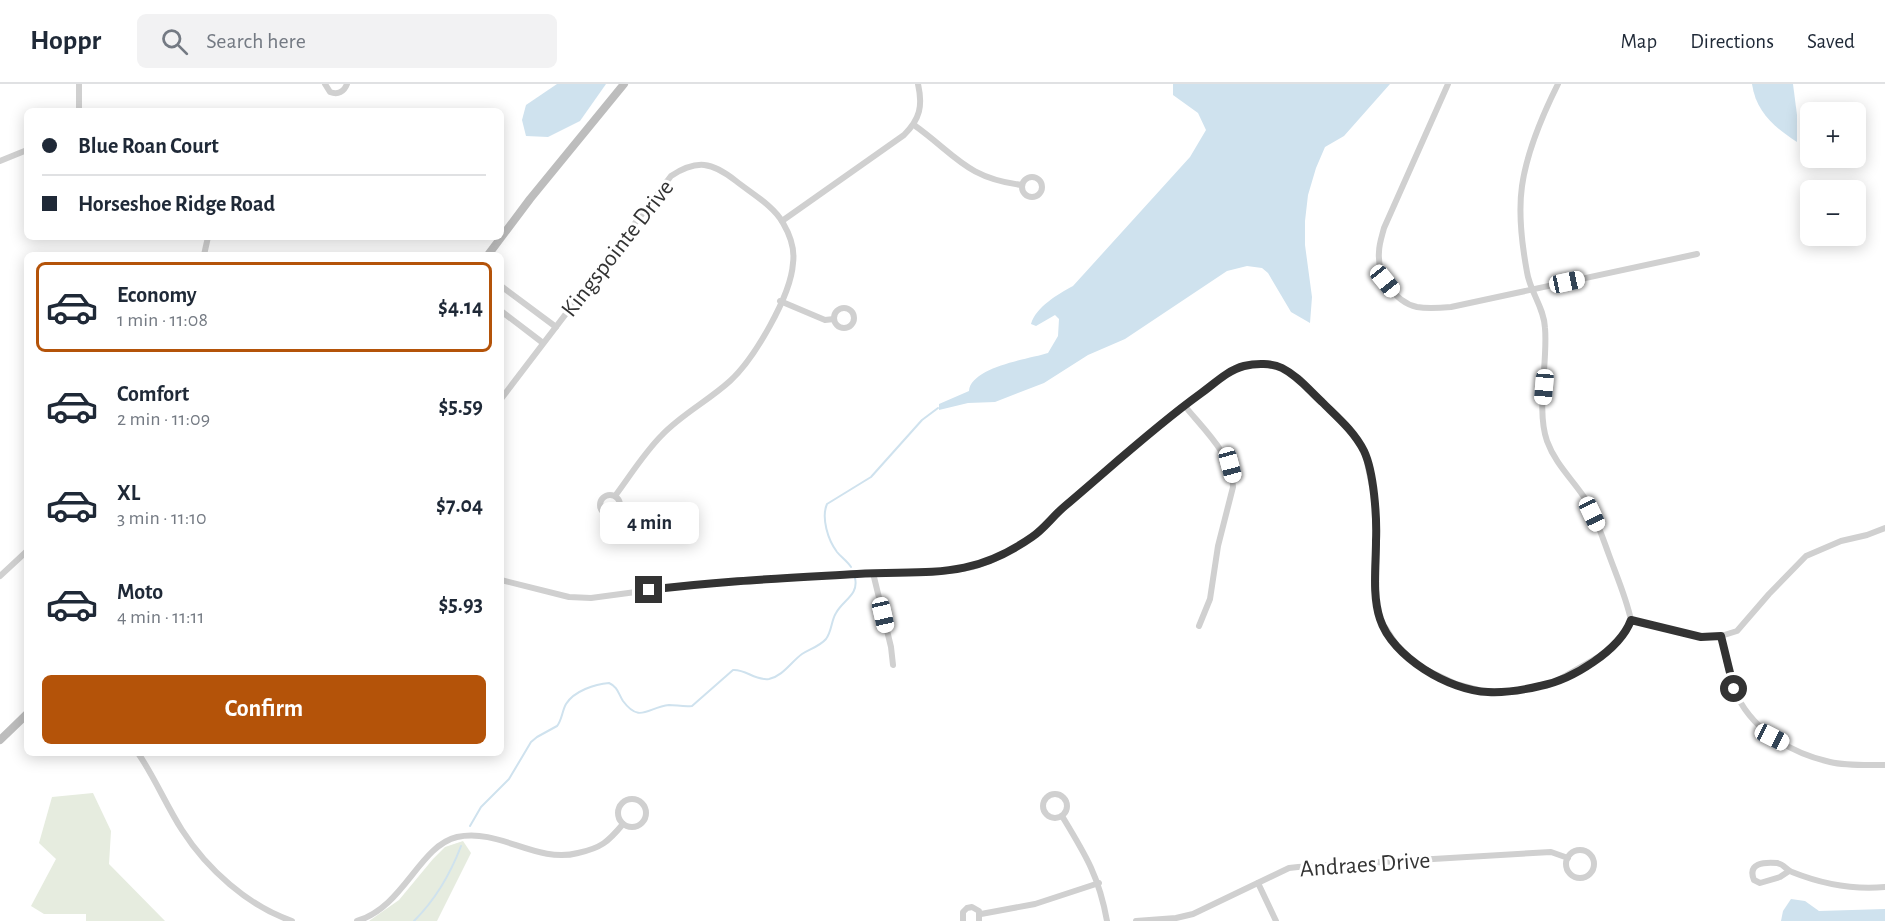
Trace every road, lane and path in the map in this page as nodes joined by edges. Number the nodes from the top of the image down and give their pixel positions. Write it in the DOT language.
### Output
graph roads {
  1 [pos="79,84"];
  2 [pos="325,84"];
  3 [pos="347,84"];
  4 [pos="624,84"];
  5 [pos="918,84"];
  6 [pos="1448,84"];
  7 [pos="1558,84"];
  8 [pos="79,108"];
  9 [pos="914,125"];
  10 [pos="24,151"];
  11 [pos="0,161"];
  12 [pos="1022,185"];
  13 [pos="782,221"];
  14 [pos="504,234"];
  15 [pos="1697,255"];
  16 [pos="504,288"];
  17 [pos="1531,289"];
  18 [pos="780,302"];
  19 [pos="504,313"];
  20 [pos="834,319"];
  21 [pos="556,327"];
  22 [pos="543,343"];
  23 [pos="504,395"];
  24 [pos="1184,405"];
  25 [pos="615,496"];
  26 [pos="1885,528"];
  27 [pos="24,554"];
  28 [pos="873,573"];
  29 [pos="0,576"];
  30 [pos="504,581"];
  31 [pos="1631,620"];
  32 [pos="1199,626"];
  33 [pos="1721,636"];
  34 [pos="893,665"];
  35 [pos="24,717"];
  36 [pos="0,740"];
  37 [pos="140,756"];
  38 [pos="1885,765"];
  39 [pos="1062,816"];
  40 [pos="623,824"];
  41 [pos="1568,858"];
  42 [pos="1789,871"];
  43 [pos="1099,883"];
  44 [pos="1258,883"];
  45 [pos="1885,886"];
  46 [pos="980,918"];
  47 [pos="292,921"];
  48 [pos="357,921"];
  49 [pos="963,921"];
  50 [pos="1107,921"];
  51 [pos="1136,921"];
  52 [pos="1276,921"];
  1 -- 8 [label="street"];
  2 -- 3 [label="street"];
  4 -- 14 [label="main road"];
  5 -- 9 [label="street"];
  6 -- 17 [label="street"];
  7 -- 17 [label="street"];
  9 -- 12 [label="street"];
  9 -- 13 [label="street"];
  10 -- 11 [label="street"];
  13 -- 18 [label="street, Kingspointe Drive"];
  13 -- 21 [label="street, Kingspointe Drive"];
  15 -- 17 [label="street"];
  16 -- 21 [label="street, Kingspointe Drive"];
  17 -- 31 [label="street"];
  18 -- 20 [label="street"];
  18 -- 25 [label="street, Kingspointe Drive"];
  19 -- 22 [label="street"];
  21 -- 22 [label="street, Kingspointe Drive"];
  22 -- 23 [label="street, Kingspointe Drive"];
  24 -- 28 [label="street"];
  24 -- 31 [label="street"];
  24 -- 32 [label="street"];
  26 -- 33 [label="street"];
  27 -- 29 [label="street"];
  28 -- 30 [label="street"];
  28 -- 34 [label="street"];
  31 -- 33 [label="street"];
  33 -- 38 [label="street"];
  35 -- 36 [label="main road"];
  37 -- 47 [label="street"];
  39 -- 39 [label="street"];
  39 -- 43 [label="street"];
  40 -- 40 [label="street"];
  40 -- 48 [label="street"];
  41 -- 41 [label="street, Andraes Drive"];
  41 -- 44 [label="street, Andraes Drive"];
  42 -- 42 [label="street"];
  42 -- 45 [label="street"];
  43 -- 46 [label="street"];
  43 -- 50 [label="street"];
  44 -- 51 [label="street, Andraes Drive"];
  44 -- 52 [label="street"];
  46 -- 49 [label="street"];
}
